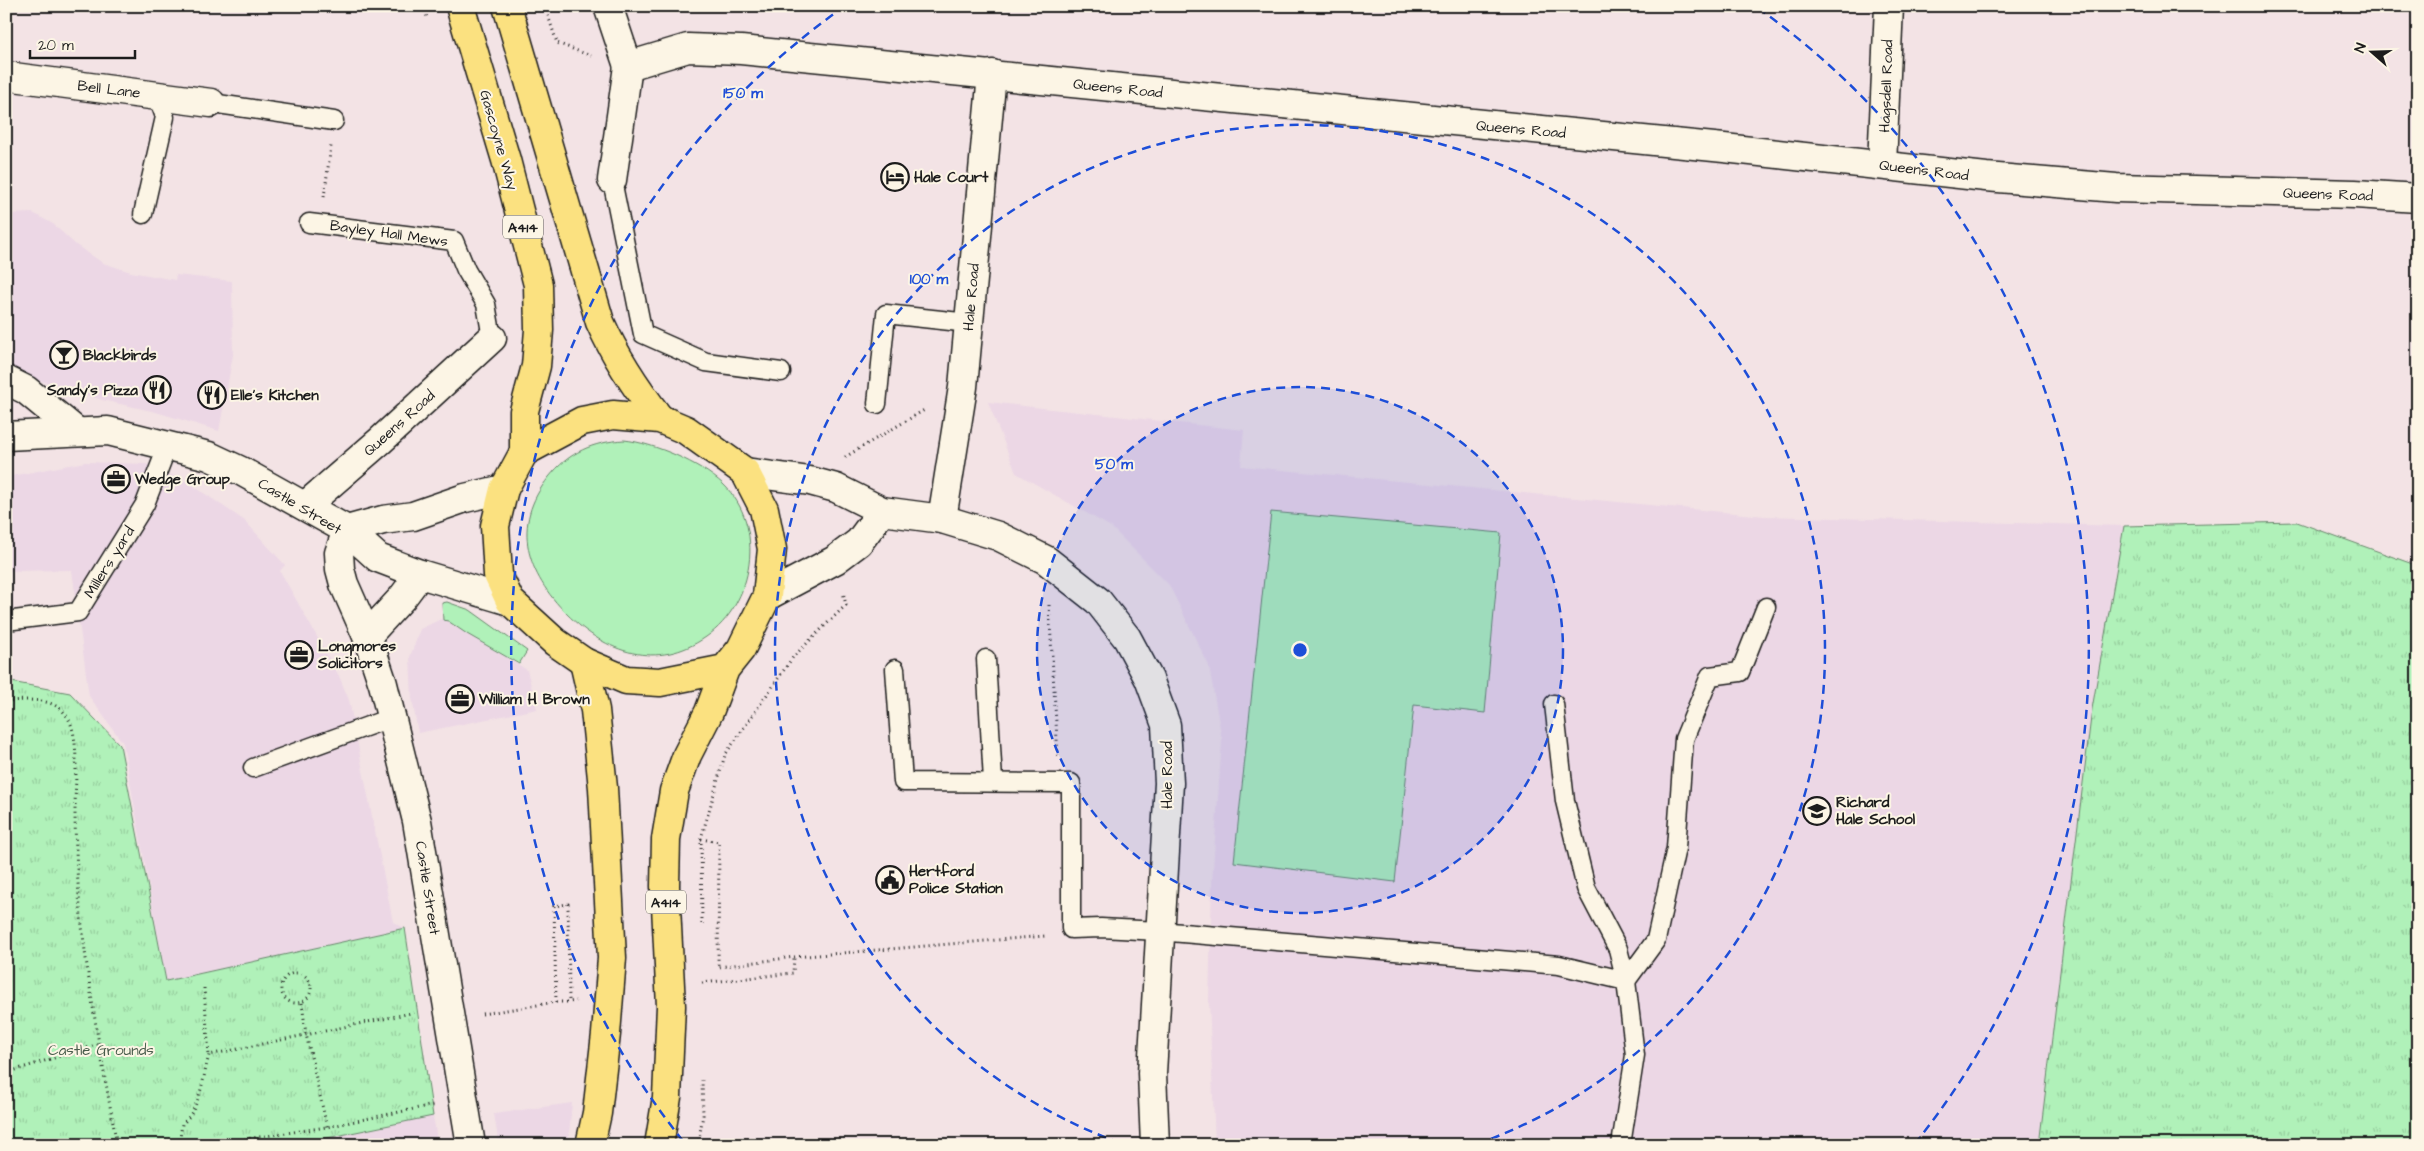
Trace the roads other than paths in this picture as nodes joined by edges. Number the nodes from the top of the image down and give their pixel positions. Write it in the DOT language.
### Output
graph roads {
  1 [pos="460,6"];
  2 [pos="507,6"];
  3 [pos="608,6"];
  4 [pos="1889,6"];
  5 [pos="628,66"];
  6 [pos="992,74"];
  7 [pos="6,76"];
  8 [pos="157,95"];
  9 [pos="211,102"];
  10 [pos="334,121"];
  11 [pos="1882,165"];
  12 [pos="612,180"];
  13 [pos="2418,198"];
  14 [pos="143,214"];
  15 [pos="315,223"];
  16 [pos="969,323"];
  17 [pos="492,338"];
  18 [pos="781,372"];
  19 [pos="13,387"];
  20 [pos="877,404"];
  21 [pos="660,419"];
  22 [pos="77,432"];
  23 [pos="6,436"];
  24 [pos="175,447"];
  25 [pos="524,452"];
  26 [pos="745,472"];
  27 [pos="504,489"];
  28 [pos="305,506"];
  29 [pos="882,511"];
  30 [pos="942,519"];
  31 [pos="348,530"];
  32 [pos="420,574"];
  33 [pos="768,596"];
  34 [pos="510,601"];
  35 [pos="1766,607"];
  36 [pos="6,621"];
  37 [pos="368,636"];
  38 [pos="986,659"];
  39 [pos="584,662"];
  40 [pos="895,668"];
  41 [pos="725,670"];
  42 [pos="1554,704"];
  43 [pos="390,718"];
  44 [pos="253,768"];
  45 [pos="993,781"];
  46 [pos="1159,932"];
  47 [pos="1626,981"];
  48 [pos="471,1145"];
  49 [pos="590,1145"];
  50 [pos="659,1145"];
  51 [pos="1154,1145"];
  52 [pos="1621,1145"];
  1 -- 25 [label="highway, Gascoyne Way / A414"];
  2 -- 21 [label="highway"];
  3 -- 5 [label="street"];
  4 -- 11 [label="street, Hagsdell Road"];
  5 -- 6 [label="street, Queens Road"];
  5 -- 12 [label="street"];
  6 -- 11 [label="street, Queens Road"];
  6 -- 16 [label="street, Hale Road"];
  7 -- 8 [label="street, Bell Lane"];
  8 -- 9 [label="street, Bell Lane"];
  8 -- 14 [label="lane"];
  9 -- 10 [label="lane"];
  11 -- 13 [label="street, Queens Road"];
  12 -- 18 [label="lane"];
  15 -- 17 [label="lane, Bayley Hall Mews"];
  16 -- 20 [label="lane"];
  16 -- 30 [label="street, Hale Road"];
  17 -- 28 [label="street, Queens Road"];
  19 -- 22 [label="street"];
  21 -- 25 [label="highway"];
  21 -- 26 [label="highway"];
  22 -- 23 [label="street, Castle Street"];
  22 -- 24 [label="street, Castle Street"];
  24 -- 28 [label="street, Castle Street"];
  24 -- 36 [label="lane, Millers yard"];
  25 -- 27 [label="highway"];
  26 -- 29 [label="street, Hale Road"];
  26 -- 33 [label="highway"];
  27 -- 31 [label="street"];
  27 -- 34 [label="highway"];
  28 -- 31 [label="street, Castle Street"];
  29 -- 30 [label="street, Hale Road"];
  29 -- 33 [label="street"];
  30 -- 46 [label="street, Hale Road"];
  31 -- 32 [label="street"];
  31 -- 37 [label="street, Castle Street"];
  32 -- 34 [label="street"];
  32 -- 37 [label="street"];
  33 -- 41 [label="highway"];
  34 -- 39 [label="highway"];
  35 -- 47 [label="lane"];
  37 -- 43 [label="street, Castle Street"];
  38 -- 45 [label="lane"];
  39 -- 41 [label="highway"];
  39 -- 49 [label="highway"];
  40 -- 45 [label="lane"];
  41 -- 50 [label="highway, A414"];
  42 -- 47 [label="lane"];
  43 -- 44 [label="lane"];
  43 -- 48 [label="street, Castle Street"];
  45 -- 46 [label="lane"];
  46 -- 47 [label="lane"];
  46 -- 51 [label="street, Hale Road"];
  47 -- 52 [label="lane"];
}
